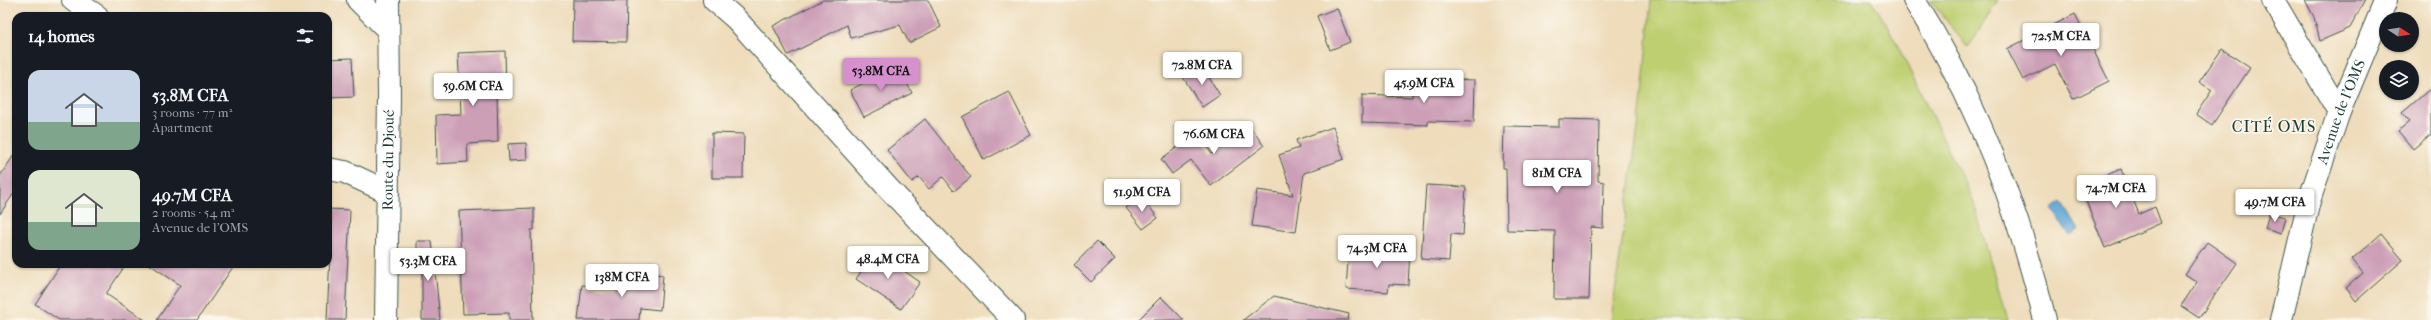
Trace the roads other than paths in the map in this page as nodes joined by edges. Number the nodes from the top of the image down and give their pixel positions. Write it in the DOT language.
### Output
graph roads {
  1 [pos="73,0"];
  2 [pos="358,0"];
  3 [pos="388,0"];
  4 [pos="714,0"];
  5 [pos="1914,0"];
  6 [pos="2273,0"];
  7 [pos="2386,0"];
  8 [pos="91,12"];
  9 [pos="387,29"];
  10 [pos="2339,112"];
  11 [pos="332,170"];
  12 [pos="388,192"];
  13 [pos="386,320"];
  14 [pos="1013,320"];
  15 [pos="2045,320"];
  16 [pos="2280,320"];
  1 -- 8 [label="street"];
  2 -- 9 [label="street"];
  3 -- 9 [label="street, Route du Djoué"];
  4 -- 14 [label="street"];
  5 -- 15 [label="street"];
  6 -- 10 [label="street"];
  7 -- 10 [label="street, Avenue de l'OMS"];
  9 -- 12 [label="street, Route du Djoué"];
  10 -- 16 [label="street, Avenue de l'OMS"];
  11 -- 12 [label="street"];
  12 -- 13 [label="street, Route du Djoué"];
}
